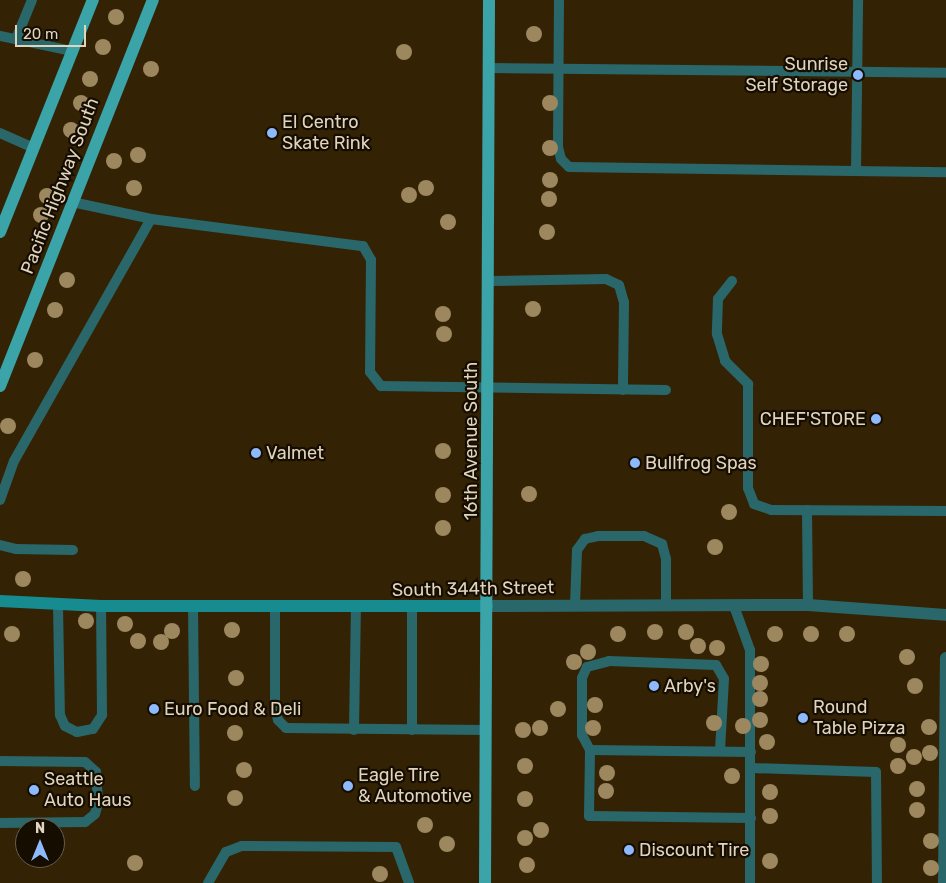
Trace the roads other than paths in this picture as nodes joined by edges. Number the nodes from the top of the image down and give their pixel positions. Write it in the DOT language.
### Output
graph roads {
  1 [pos="32,0"];
  2 [pos="92,0"];
  3 [pos="154,0"];
  4 [pos="490,0"];
  5 [pos="559,0"];
  6 [pos="858,0"];
  7 [pos="0,36"];
  8 [pos="16,39"];
  9 [pos="72,51"];
  10 [pos="490,68"];
  11 [pos="559,69"];
  12 [pos="857,72"];
  13 [pos="946,73"];
  14 [pos="0,133"];
  15 [pos="33,148"];
  16 [pos="856,171"];
  17 [pos="946,172"];
  18 [pos="72,202"];
  19 [pos="151,219"];
  20 [pos="0,232"];
  21 [pos="490,281"];
  22 [pos="732,281"];
  23 [pos="0,386"];
  24 [pos="488,387"];
  25 [pos="624,390"];
  26 [pos="666,390"];
  27 [pos="0,500"];
  28 [pos="807,510"];
  29 [pos="946,511"];
  30 [pos="0,545"];
  31 [pos="73,550"];
  32 [pos="0,601"];
  33 [pos="58,605"];
  34 [pos="193,605"];
  35 [pos="575,605"];
  36 [pos="666,605"];
  37 [pos="808,605"];
  38 [pos="101,606"];
  39 [pos="275,606"];
  40 [pos="487,606"];
  41 [pos="734,606"];
  42 [pos="356,607"];
  43 [pos="412,607"];
  44 [pos="946,615"];
  45 [pos="946,658"];
  46 [pos="354,730"];
  47 [pos="412,730"];
  48 [pos="484,730"];
  49 [pos="946,731"];
  50 [pos="590,750"];
  51 [pos="720,751"];
  52 [pos="751,752"];
  53 [pos="0,761"];
  54 [pos="751,768"];
  55 [pos="195,786"];
  56 [pos="751,818"];
  57 [pos="0,823"];
  58 [pos="208,883"];
  59 [pos="409,883"];
  60 [pos="485,883"];
  61 [pos="750,883"];
  62 [pos="877,883"];
  63 [pos="944,883"];
  1 -- 8 [label="lane"];
  2 -- 9 [label="main road"];
  3 -- 18 [label="main road, Pacific Highway South"];
  4 -- 10 [label="main road, 16th Avenue South"];
  5 -- 11 [label="lane"];
  6 -- 12 [label="lane"];
  7 -- 8 [label="lane"];
  8 -- 9 [label="lane"];
  9 -- 15 [label="main road"];
  10 -- 11 [label="lane"];
  10 -- 21 [label="main road, 16th Avenue South"];
  11 -- 12 [label="lane"];
  11 -- 16 [label="lane"];
  12 -- 13 [label="lane"];
  12 -- 16 [label="lane"];
  14 -- 15 [label="lane"];
  15 -- 20 [label="main road"];
  16 -- 17 [label="lane"];
  18 -- 19 [label="lane"];
  18 -- 23 [label="main road, Pacific Highway South"];
  19 -- 24 [label="lane"];
  19 -- 27 [label="lane"];
  21 -- 24 [label="main road, 16th Avenue South"];
  21 -- 25 [label="lane"];
  22 -- 28 [label="lane"];
  24 -- 25 [label="lane"];
  24 -- 40 [label="main road, 16th Avenue South"];
  25 -- 26 [label="lane"];
  28 -- 29 [label="lane"];
  28 -- 37 [label="lane"];
  30 -- 31 [label="lane"];
  32 -- 33 [label="street, South 344th Street"];
  33 -- 38 [label="street, South 344th Street"];
  33 -- 38 [label="lane"];
  34 -- 38 [label="street, South 344th Street"];
  34 -- 39 [label="street, South 344th Street"];
  34 -- 55 [label="lane"];
  35 -- 36 [label="street, South 344th Street"];
  35 -- 36 [label="lane"];
  35 -- 40 [label="street, South 344th Street"];
  36 -- 41 [label="street, South 344th Street"];
  37 -- 41 [label="street, South 344th Street"];
  37 -- 44 [label="street, South 344th Street"];
  39 -- 42 [label="street, South 344th Street"];
  39 -- 46 [label="lane"];
  40 -- 43 [label="street, South 344th Street"];
  40 -- 48 [label="main road, 16th Avenue South"];
  41 -- 52 [label="lane"];
  42 -- 43 [label="street, South 344th Street"];
  42 -- 46 [label="lane"];
  43 -- 47 [label="lane"];
  45 -- 49 [label="street"];
  46 -- 47 [label="lane"];
  47 -- 48 [label="lane"];
  48 -- 60 [label="main road, 16th Avenue South"];
  49 -- 63 [label="street"];
  50 -- 51 [label="lane"];
  50 -- 51 [label="lane"];
  50 -- 56 [label="lane"];
  51 -- 52 [label="lane"];
  52 -- 54 [label="lane"];
  53 -- 57 [label="lane"];
  54 -- 56 [label="lane"];
  54 -- 62 [label="lane"];
  56 -- 61 [label="lane"];
  58 -- 59 [label="lane"];
}
